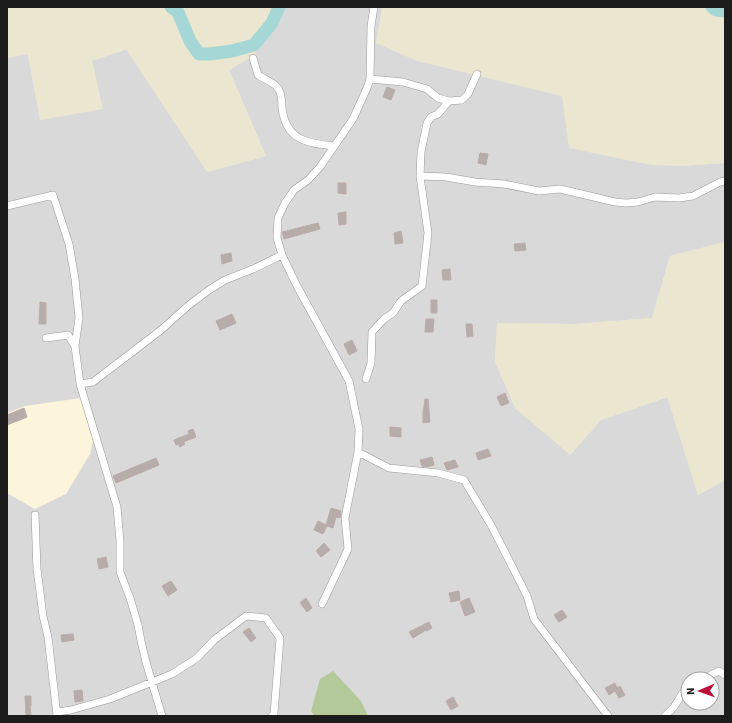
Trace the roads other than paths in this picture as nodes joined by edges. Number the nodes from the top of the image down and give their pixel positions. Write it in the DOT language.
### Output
graph roads {
  1 [pos="374,7"];
  2 [pos="254,58"];
  3 [pos="477,74"];
  4 [pos="370,79"];
  5 [pos="449,101"];
  6 [pos="334,146"];
  7 [pos="420,176"];
  8 [pos="725,181"];
  9 [pos="7,206"];
  10 [pos="282,255"];
  11 [pos="46,338"];
  12 [pos="75,346"];
  13 [pos="366,379"];
  14 [pos="80,384"];
  15 [pos="358,452"];
  16 [pos="35,515"];
  17 [pos="322,604"];
  18 [pos="151,681"];
  19 [pos="680,697"];
  20 [pos="57,714"];
  21 [pos="162,716"];
  22 [pos="273,716"];
  23 [pos="608,716"];
  24 [pos="665,716"];
  1 -- 4 [label="street"];
  2 -- 6 [label="street"];
  3 -- 5 [label="street"];
  4 -- 5 [label="street"];
  4 -- 6 [label="street"];
  5 -- 7 [label="street"];
  6 -- 10 [label="street"];
  7 -- 8 [label="street"];
  7 -- 13 [label="street"];
  9 -- 12 [label="street"];
  10 -- 14 [label="street"];
  10 -- 15 [label="street"];
  11 -- 12 [label="street"];
  12 -- 14 [label="street"];
  14 -- 18 [label="street"];
  15 -- 17 [label="street"];
  15 -- 23 [label="street"];
  16 -- 20 [label="street"];
  18 -- 20 [label="street"];
  18 -- 21 [label="street"];
  18 -- 22 [label="street"];
  19 -- 24 [label="street"];
}
